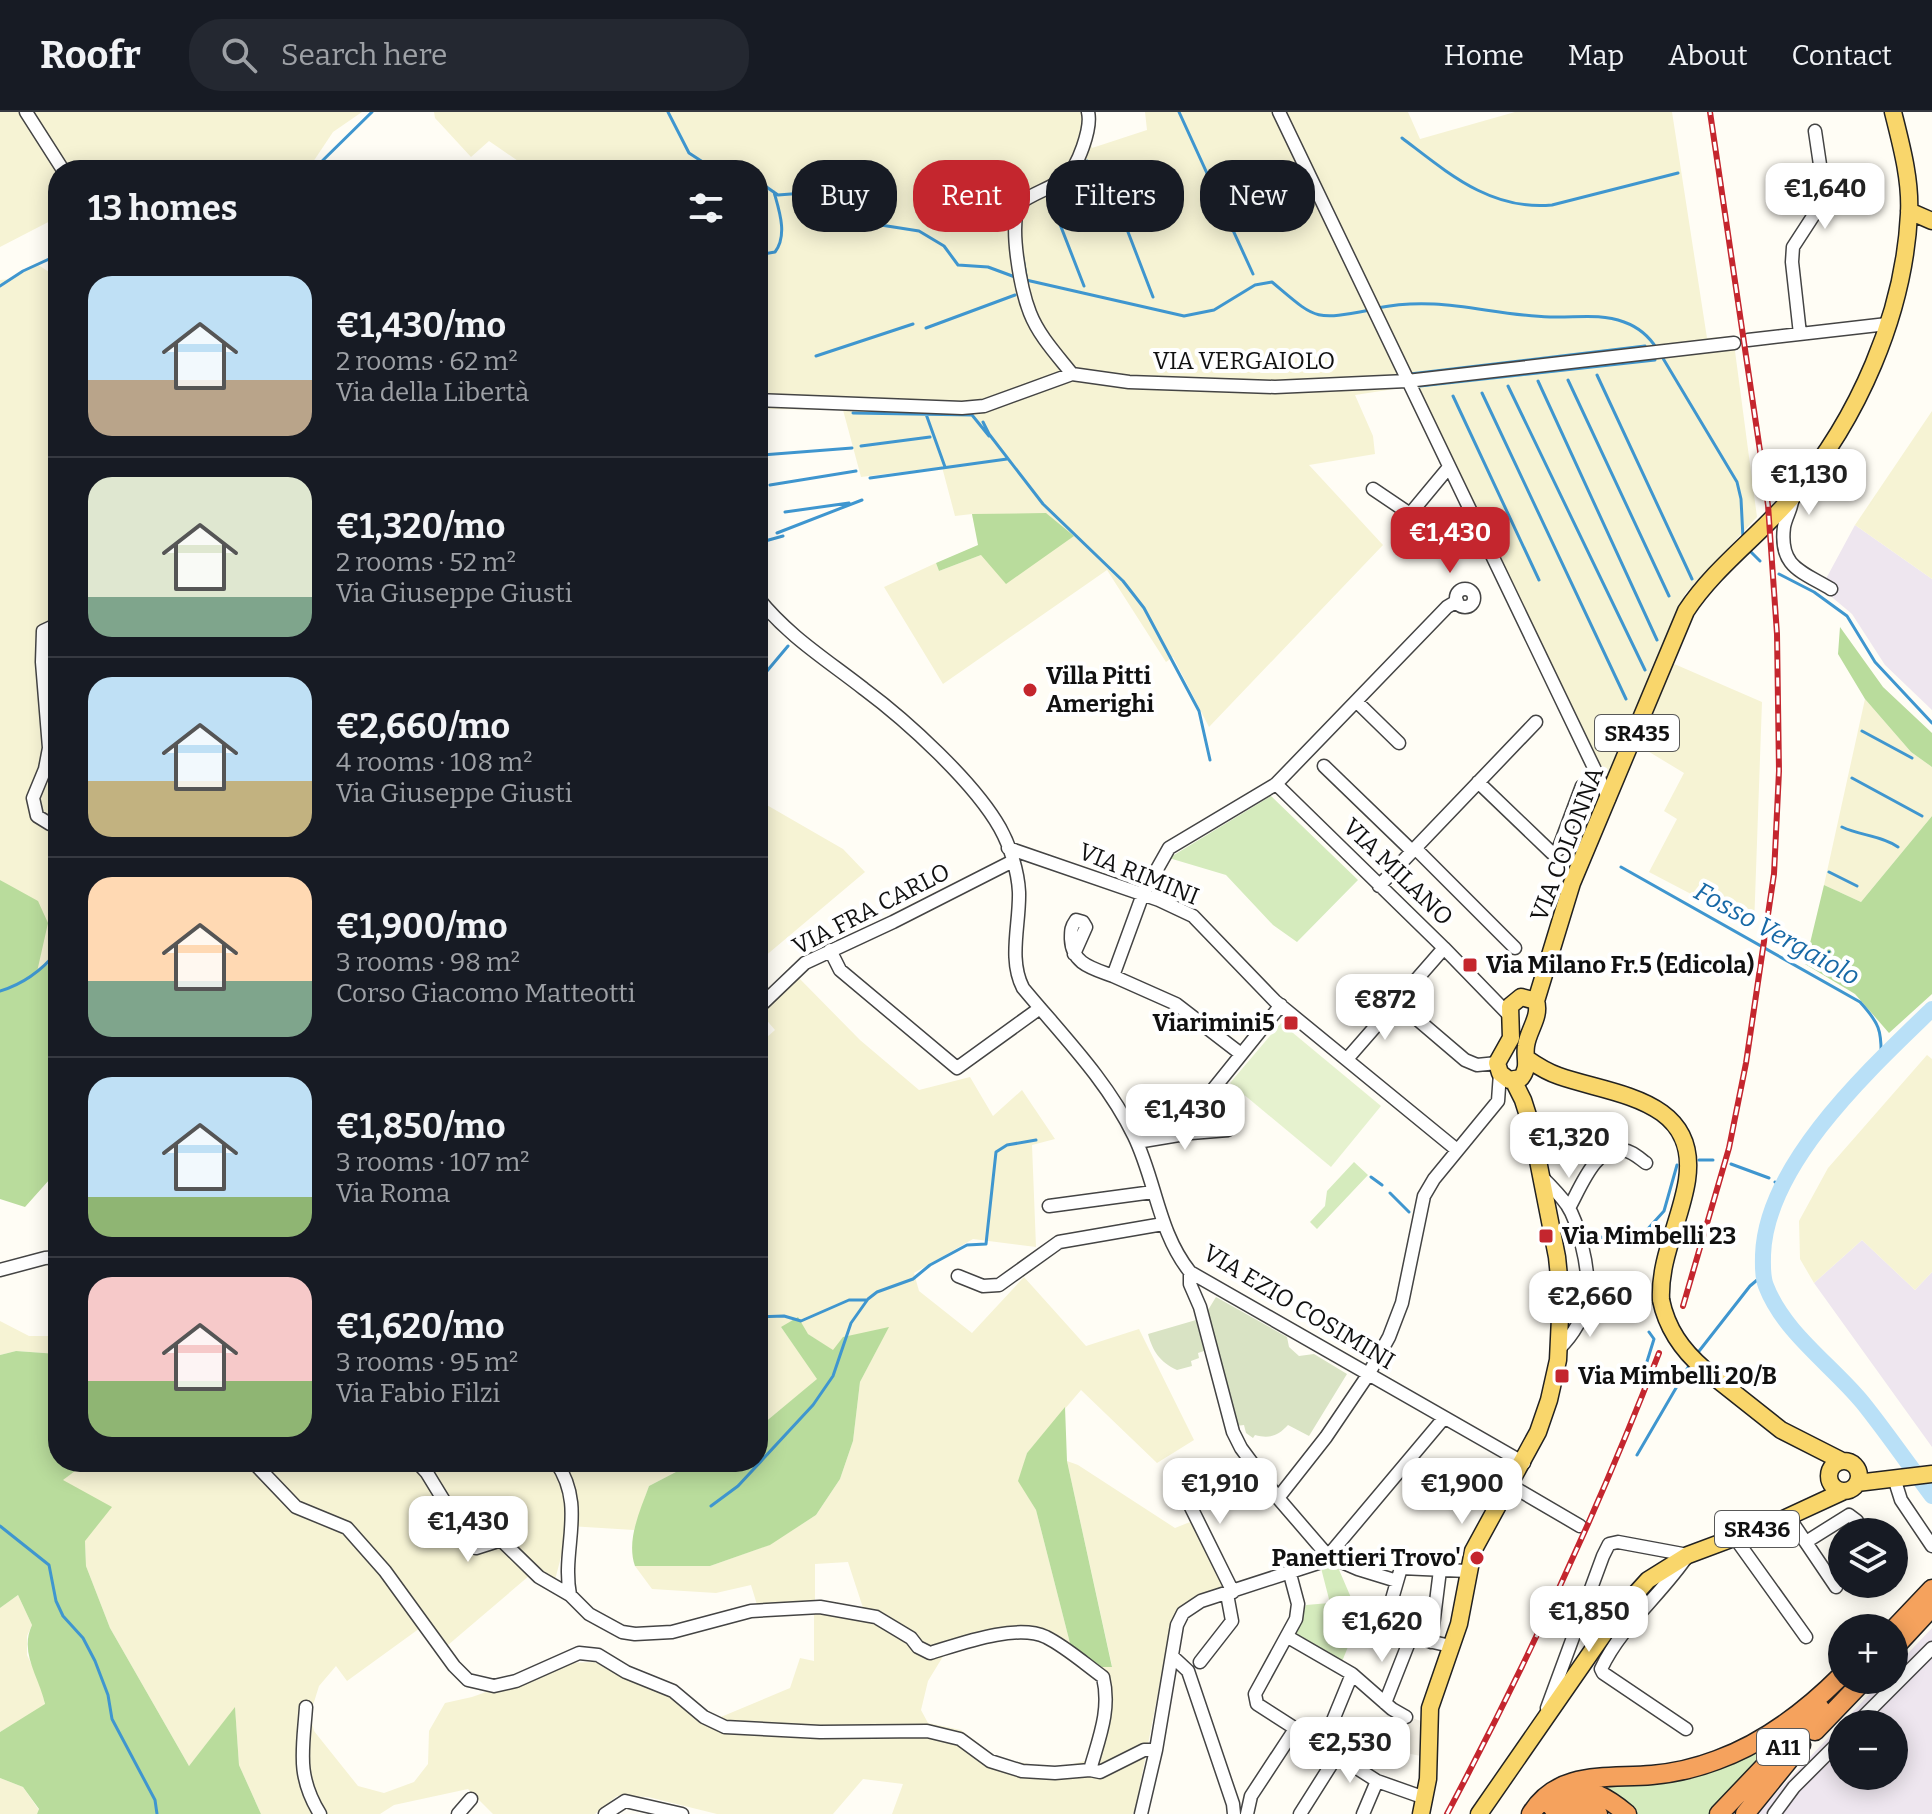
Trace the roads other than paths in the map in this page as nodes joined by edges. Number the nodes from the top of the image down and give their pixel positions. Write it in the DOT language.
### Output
graph roads {
  1 [pos="26,112"];
  2 [pos="1088,112"];
  3 [pos="1279,112"];
  4 [pos="1893,112"];
  5 [pos="1815,131"];
  6 [pos="57,160"];
  7 [pos="1909,211"];
  8 [pos="1932,221"];
  9 [pos="1887,324"];
  10 [pos="1800,334"];
  11 [pos="1748,340"];
  12 [pos="1734,343"];
  13 [pos="1072,374"];
  14 [pos="1407,381"];
  15 [pos="768,400"];
  16 [pos="1449,467"];
  17 [pos="1373,489"];
  18 [pos="1780,519"];
  19 [pos="1831,589"];
  20 [pos="1457,601"];
  21 [pos="768,609"];
  22 [pos="48,629"];
  23 [pos="1357,702"];
  24 [pos="1536,722"];
  25 [pos="48,736"];
  26 [pos="1399,743"];
  27 [pos="48,753"];
  28 [pos="1324,766"];
  29 [pos="1478,782"];
  30 [pos="1276,784"];
  31 [pos="1582,786"];
  32 [pos="1609,799"];
  33 [pos="48,823"];
  34 [pos="1414,850"];
  35 [pos="1010,854"];
  36 [pos="1379,886"];
  37 [pos="1143,894"];
  38 [pos="1444,948"];
  39 [pos="1515,948"];
  40 [pos="830,950"];
  41 [pos="1074,954"];
  42 [pos="1113,976"];
  43 [pos="768,998"];
  44 [pos="1397,1002"];
  45 [pos="1521,1003"];
  46 [pos="1281,1005"];
  47 [pos="1040,1008"];
  48 [pos="1241,1054"];
  49 [pos="1347,1059"];
  50 [pos="1514,1071"];
  51 [pos="1228,1130"];
  52 [pos="1191,1133"];
  53 [pos="1137,1142"];
  54 [pos="1457,1150"];
  55 [pos="1646,1163"];
  56 [pos="1542,1177"];
  57 [pos="1153,1192"];
  58 [pos="1049,1206"];
  59 [pos="1569,1208"];
  60 [pos="1163,1224"];
  61 [pos="48,1258"];
  62 [pos="0,1270"];
  63 [pos="1190,1272"];
  64 [pos="958,1276"];
  65 [pos="1559,1349"];
  66 [pos="1368,1375"];
  67 [pos="1444,1418"];
  68 [pos="1524,1463"];
  69 [pos="263,1472"];
  70 [pos="426,1472"];
  71 [pos="563,1472"];
  72 [pos="1932,1474"];
  73 [pos="1175,1475"];
  74 [pos="1896,1478"];
  75 [pos="1841,1480"];
  76 [pos="1510,1485"];
  77 [pos="1278,1498"];
  78 [pos="1788,1516"];
  79 [pos="1580,1526"];
  80 [pos="1828,1528"];
  81 [pos="1735,1538"];
  82 [pos="1806,1542"];
  83 [pos="1932,1546"];
  84 [pos="1688,1555"];
  85 [pos="1328,1556"];
  86 [pos="1440,1570"];
  87 [pos="1467,1571"];
  88 [pos="1290,1574"];
  89 [pos="1828,1575"];
  90 [pos="1397,1581"];
  91 [pos="1932,1589"];
  92 [pos="1230,1593"];
  93 [pos="570,1595"];
  94 [pos="1932,1607"];
  95 [pos="1908,1614"];
  96 [pos="1908,1633"];
  97 [pos="1288,1637"];
  98 [pos="1411,1637"];
  99 [pos="1806,1637"];
  100 [pos="1431,1642"];
  101 [pos="1446,1645"];
  102 [pos="1932,1648"];
  103 [pos="1173,1657"];
  104 [pos="1200,1662"];
  105 [pos="1352,1674"];
  106 [pos="1828,1688"];
  107 [pos="1557,1693"];
  108 [pos="1833,1694"];
  109 [pos="1850,1694"];
  110 [pos="1385,1703"];
  111 [pos="306,1707"];
  112 [pos="1870,1710"];
  113 [pos="1406,1717"];
  114 [pos="1295,1729"];
  115 [pos="1686,1729"];
  116 [pos="1801,1745"];
  117 [pos="1322,1747"];
  118 [pos="1156,1750"];
  119 [pos="1828,1753"];
  120 [pos="1336,1757"];
  121 [pos="1090,1770"];
  122 [pos="1377,1781"];
  123 [pos="471,1799"];
  124 [pos="1548,1805"];
  125 [pos="1423,1806"];
  126 [pos="320,1814"];
  127 [pos="458,1814"];
  128 [pos="605,1814"];
  129 [pos="682,1814"];
  130 [pos="1141,1814"];
  131 [pos="1234,1814"];
  132 [pos="1247,1814"];
  133 [pos="1300,1814"];
  134 [pos="1363,1814"];
  135 [pos="1479,1814"];
  136 [pos="1531,1814"];
  137 [pos="1598,1814"];
  138 [pos="1615,1814"];
  139 [pos="1627,1814"];
  140 [pos="1719,1814"];
  141 [pos="1737,1814"];
  142 [pos="1745,1814"];
  143 [pos="1774,1814"];
  1 -- 6 [label="street"];
  2 -- 13 [label="street"];
  3 -- 14 [label="street"];
  4 -- 7 [label="main road, SR435"];
  5 -- 10 [label="street"];
  7 -- 8 [label="main road"];
  7 -- 9 [label="main road, VIA COLONNA / SR435"];
  9 -- 10 [label="street"];
  9 -- 18 [label="main road, VIA COLONNA / SR435"];
  10 -- 11 [label="street"];
  12 -- 14 [label="street, VIA VERGAIOLO"];
  13 -- 14 [label="street, VIA VERGAIOLO"];
  13 -- 15 [label="street, VIA VERGAIOLO"];
  14 -- 16 [label="street"];
  16 -- 17 [label="street"];
  16 -- 32 [label="street"];
  18 -- 19 [label="street"];
  18 -- 32 [label="main road, VIA COLONNA / SR435"];
  20 -- 23 [label="street"];
  21 -- 35 [label="street, VIA EZIO COSIMINI"];
  22 -- 25 [label="street"];
  23 -- 26 [label="street"];
  23 -- 30 [label="street"];
  24 -- 29 [label="street"];
  27 -- 33 [label="street"];
  28 -- 34 [label="street"];
  29 -- 31 [label="street"];
  29 -- 34 [label="street"];
  30 -- 36 [label="street, VIA MILANO"];
  30 -- 37 [label="street"];
  32 -- 45 [label="main road, VIA COLONNA / SR435"];
  34 -- 36 [label="street"];
  34 -- 39 [label="street"];
  35 -- 37 [label="street, VIA RIMINI"];
  35 -- 40 [label="street, VIA FRA CARLO"];
  35 -- 47 [label="street, VIA EZIO COSIMINI"];
  36 -- 38 [label="street, VIA MILANO"];
  37 -- 42 [label="street"];
  37 -- 46 [label="street, VIA RIMINI"];
  38 -- 44 [label="street"];
  38 -- 45 [label="street, VIA MILANO"];
  40 -- 43 [label="street, VIA FRA CARLO"];
  40 -- 47 [label="street"];
  41 -- 42 [label="street"];
  42 -- 48 [label="street"];
  44 -- 49 [label="street"];
  44 -- 50 [label="street"];
  45 -- 50 [label="main road, SR435"];
  45 -- 50 [label="main road, SR435"];
  46 -- 48 [label="street"];
  46 -- 49 [label="street, VIA RIMINI"];
  47 -- 53 [label="street, VIA EZIO COSIMINI"];
  48 -- 52 [label="street"];
  49 -- 54 [label="street, VIA RIMINI"];
  50 -- 54 [label="street"];
  50 -- 56 [label="main road, SR435"];
  50 -- 75 [label="main road, bridge"];
  51 -- 52 [label="street"];
  52 -- 53 [label="street"];
  53 -- 57 [label="street, VIA EZIO COSIMINI"];
  54 -- 66 [label="street"];
  55 -- 59 [label="street"];
  56 -- 59 [label="street"];
  56 -- 65 [label="main road, SR435"];
  57 -- 58 [label="street"];
  57 -- 60 [label="street, VIA EZIO COSIMINI"];
  59 -- 65 [label="street"];
  60 -- 63 [label="street, VIA EZIO COSIMINI"];
  60 -- 64 [label="street"];
  61 -- 62 [label="street"];
  63 -- 66 [label="street, VIA EZIO COSIMINI"];
  63 -- 77 [label="street"];
  65 -- 68 [label="main road, SR435"];
  66 -- 67 [label="street, VIA EZIO COSIMINI"];
  66 -- 77 [label="street"];
  67 -- 68 [label="street, VIA EZIO COSIMINI"];
  67 -- 85 [label="street"];
  68 -- 76 [label="main road, SR435"];
  69 -- 121 [label="street"];
  70 -- 93 [label="street"];
  71 -- 93 [label="street"];
  72 -- 74 [label="main road, SR436"];
  73 -- 92 [label="street"];
  74 -- 75 [label="main road, SR436"];
  74 -- 83 [label="street"];
  75 -- 78 [label="main road, SR436"];
  76 -- 79 [label="street"];
  76 -- 87 [label="main road, SR435"];
  77 -- 85 [label="street"];
  78 -- 81 [label="main road, SR436"];
  78 -- 82 [label="street"];
  80 -- 82 [label="street"];
  81 -- 84 [label="main road, SR436"];
  81 -- 99 [label="street"];
  82 -- 89 [label="street"];
  84 -- 107 [label="main road, SR436"];
  84 -- 107 [label="street"];
  84 -- 115 [label="street"];
  85 -- 88 [label="street"];
  85 -- 90 [label="street"];
  86 -- 87 [label="street"];
  86 -- 90 [label="street"];
  86 -- 100 [label="street"];
  87 -- 125 [label="main road, SR435"];
  88 -- 92 [label="street"];
  88 -- 97 [label="street"];
  90 -- 98 [label="street"];
  91 -- 95 [label="highway"];
  92 -- 103 [label="street"];
  92 -- 104 [label="street"];
  93 -- 121 [label="street"];
  94 -- 96 [label="highway"];
  97 -- 105 [label="street"];
  97 -- 114 [label="street"];
  98 -- 100 [label="street"];
  98 -- 110 [label="street"];
  100 -- 101 [label="street"];
  102 -- 112 [label="street"];
  103 -- 118 [label="street"];
  103 -- 131 [label="street"];
  105 -- 110 [label="street"];
  105 -- 117 [label="street"];
  106 -- 124 [label="highway"];
  107 -- 135 [label="main road, SR436"];
  108 -- 140 [label="highway, A11"];
  109 -- 116 [label="highway, A11"];
  110 -- 113 [label="street"];
  111 -- 126 [label="street"];
  114 -- 117 [label="street"];
  114 -- 132 [label="street"];
  116 -- 141 [label="highway, A11"];
  116 -- 142 [label="highway"];
  117 -- 120 [label="street"];
  118 -- 121 [label="street"];
  118 -- 130 [label="street"];
  119 -- 143 [label="street"];
  120 -- 122 [label="street"];
  120 -- 133 [label="street"];
  122 -- 125 [label="street"];
  122 -- 134 [label="street"];
  123 -- 127 [label="street"];
  124 -- 136 [label="highway"];
  124 -- 137 [label="highway"];
  124 -- 138 [label="highway"];
  124 -- 139 [label="highway"];
  128 -- 129 [label="street"];
}
